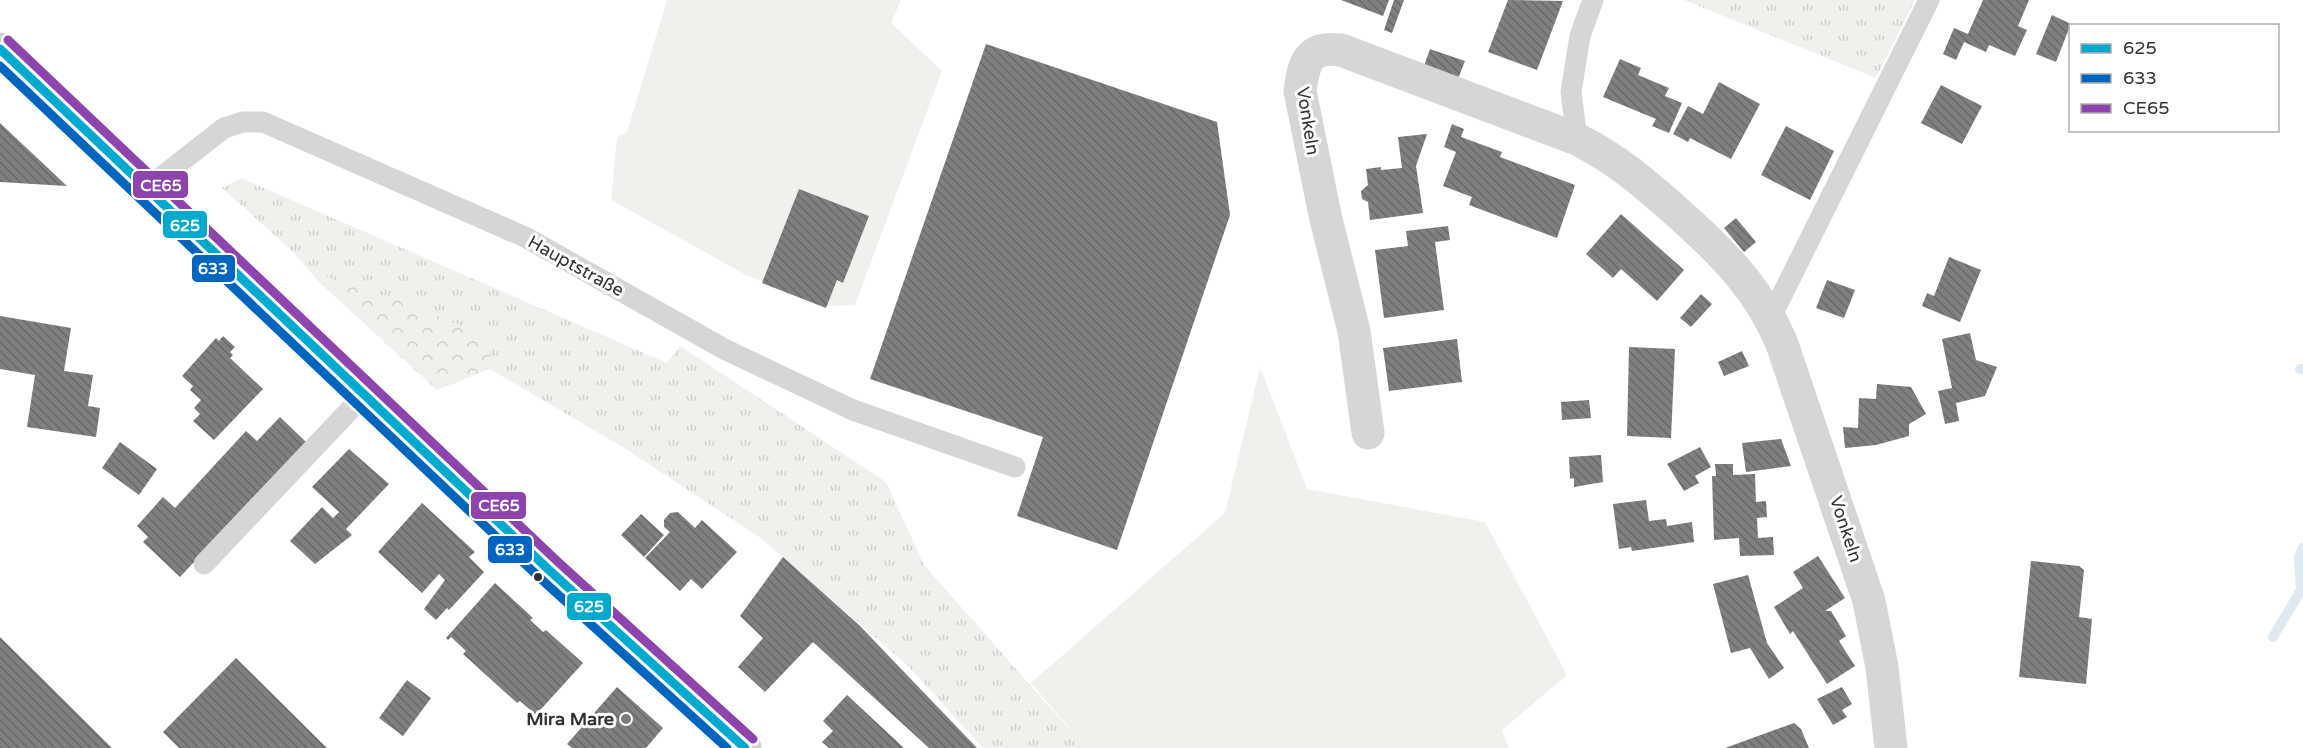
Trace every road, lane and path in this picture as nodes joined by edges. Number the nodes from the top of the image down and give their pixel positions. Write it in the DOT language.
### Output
graph roads {
  1 [pos="1593,0"];
  2 [pos="1929,0"];
  3 [pos="0,49"];
  4 [pos="1577,139"];
  5 [pos="146,189"];
  6 [pos="1771,317"];
  7 [pos="365,394"];
  8 [pos="1368,433"];
  9 [pos="1015,467"];
  10 [pos="204,564"];
  11 [pos="745,748"];
  12 [pos="1891,748"];
  1 -- 4 [label="lane"];
  2 -- 6 [label="lane"];
  3 -- 5 [label="main road"];
  4 -- 6 [label="street, Vonkeln"];
  4 -- 8 [label="street, Vonkeln"];
  5 -- 7 [label="main road"];
  5 -- 9 [label="lane, Hauptstraße"];
  6 -- 12 [label="street, Vonkeln"];
  7 -- 10 [label="lane"];
  7 -- 11 [label="main road"];
}
